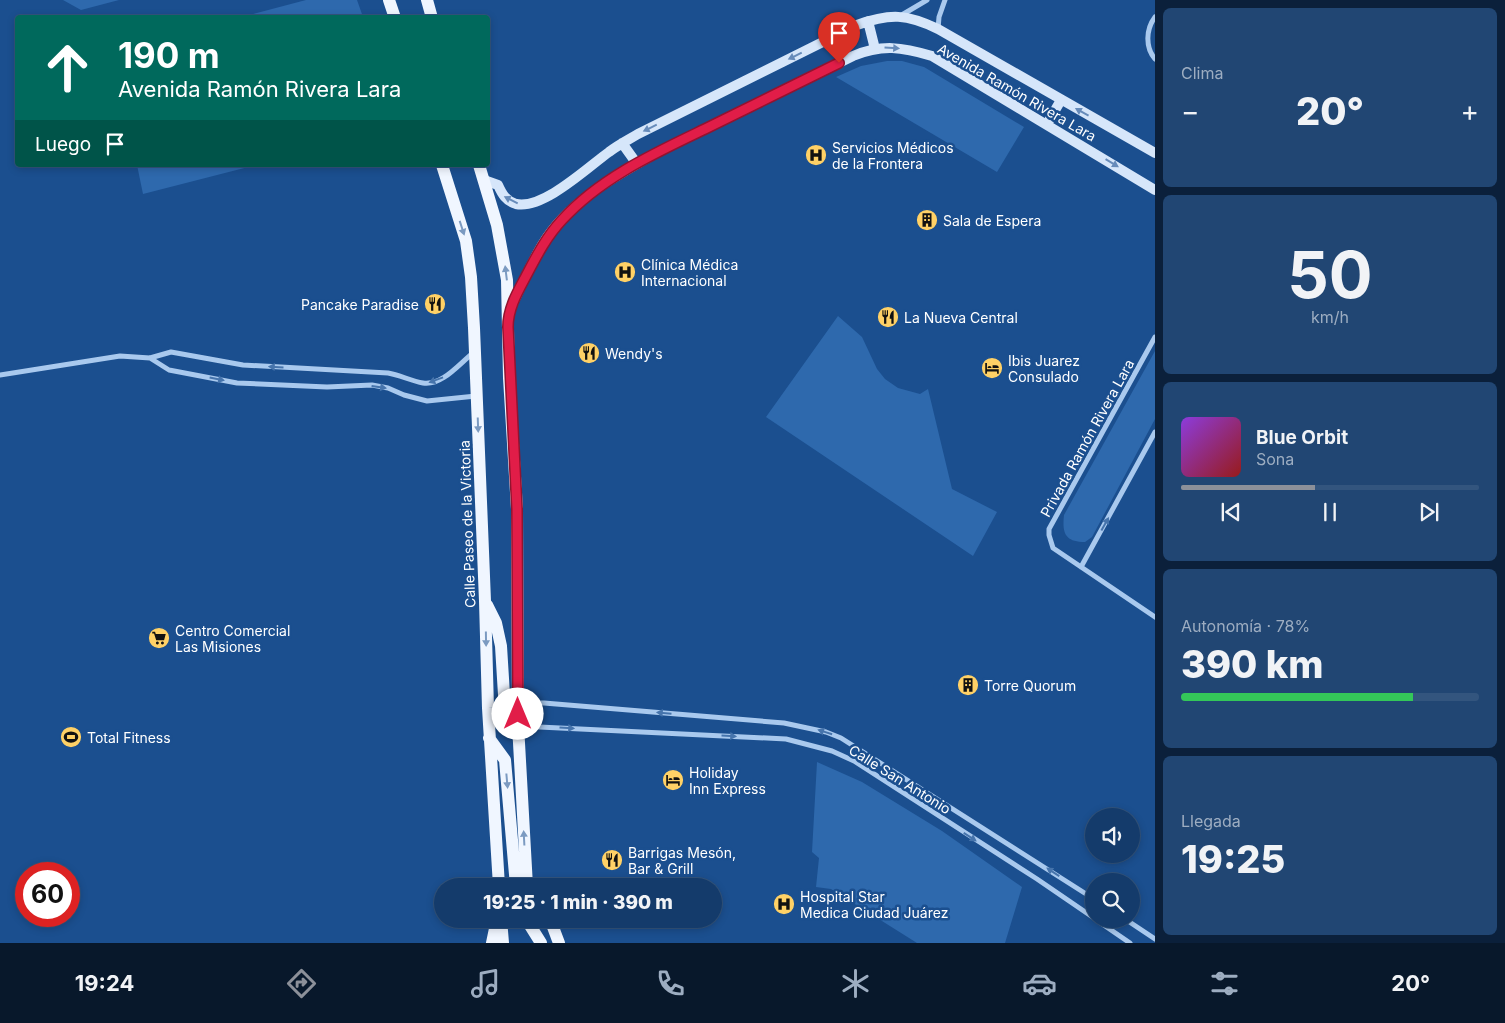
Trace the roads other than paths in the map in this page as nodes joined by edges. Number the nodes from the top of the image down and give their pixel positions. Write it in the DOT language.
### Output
graph roads {
  1 [pos="389,0"];
  2 [pos="427,0"];
  3 [pos="927,0"];
  4 [pos="945,0"];
  5 [pos="394,15"];
  6 [pos="431,15"];
  7 [pos="900,16"];
  8 [pos="1155,17"];
  9 [pos="868,21"];
  10 [pos="938,28"];
  11 [pos="875,49"];
  12 [pos="1155,58"];
  13 [pos="1061,100"];
  14 [pos="1047,124"];
  15 [pos="622,143"];
  16 [pos="1155,153"];
  17 [pos="637,164"];
  18 [pos="443,167"];
  19 [pos="480,167"];
  20 [pos="484,180"];
  21 [pos="1155,190"];
  22 [pos="508,315"];
  23 [pos="1155,337"];
  24 [pos="475,352"];
  25 [pos="150,358"];
  26 [pos="0,376"];
  27 [pos="477,396"];
  28 [pos="1155,432"];
  29 [pos="1081,567"];
  30 [pos="485,601"];
  31 [pos="1155,617"];
  32 [pos="518,703"];
  33 [pos="518,726"];
  34 [pos="489,738"];
  35 [pos="525,868"];
  36 [pos="498,878"];
  37 [pos="515,878"];
  38 [pos="526,878"];
  39 [pos="530,878"];
  40 [pos="1085,893"];
  41 [pos="1085,912"];
  42 [pos="495,928"];
  43 [pos="502,928"];
  44 [pos="529,928"];
  45 [pos="532,928"];
  46 [pos="553,928"];
  47 [pos="1108,928"];
  48 [pos="1138,928"];
  49 [pos="1155,939"];
  50 [pos="492,943"];
  51 [pos="503,943"];
  52 [pos="531,943"];
  53 [pos="541,943"];
  54 [pos="559,943"];
  55 [pos="1130,943"];
  1 -- 5 [label="main road"];
  2 -- 6 [label="main road"];
  3 -- 7 [label="street"];
  4 -- 10 [label="street"];
  7 -- 9 [label="street, Avenida Ramón Rivera Lara"];
  7 -- 10 [label="street, Avenida Ramón Rivera Lara"];
  8 -- 12 [label="street"];
  9 -- 11 [label="street"];
  9 -- 15 [label="street, Avenida Ramón Rivera Lara, one-way"];
  10 -- 13 [label="street, Avenida Ramón Rivera Lara"];
  11 -- 14 [label="street, Avenida Ramón Rivera Lara, one-way"];
  11 -- 17 [label="street, Avenida Ramón Rivera Lara"];
  13 -- 14 [label="street"];
  16 -- 13 [label="street, Avenida Ramón Rivera Lara, one-way"];
  14 -- 21 [label="street, Avenida Ramón Rivera Lara, one-way"];
  15 -- 17 [label="street"];
  15 -- 20 [label="street, Avenida Ramón Rivera Lara, one-way"];
  17 -- 22 [label="street, Avenida Ramón Rivera Lara"];
  18 -- 24 [label="main road, Calle Paseo de la Victoria, one-way"];
  19 -- 20 [label="main road"];
  22 -- 20 [label="main road, one-way"];
  22 -- 32 [label="main road"];
  23 -- 29 [label="street, Privada Ramón Rivera Lara"];
  24 -- 25 [label="street, one-way"];
  24 -- 27 [label="main road, Calle Paseo de la Victoria"];
  25 -- 26 [label="street"];
  25 -- 27 [label="street, one-way"];
  27 -- 30 [label="main road, Calle Paseo de la Victoria, one-way"];
  29 -- 28 [label="street, one-way"];
  29 -- 31 [label="street, Privada Ramón Rivera Lara"];
  30 -- 33 [label="main road"];
  30 -- 34 [label="main road, Calle Paseo de la Victoria, one-way"];
  32 -- 33 [label="main road"];
  40 -- 32 [label="street, Calle San Antonio, one-way"];
  35 -- 33 [label="main road, one-way"];
  33 -- 41 [label="street, Calle San Antonio, one-way"];
  34 -- 36 [label="main road, Calle Paseo de la Victoria"];
  34 -- 37 [label="main road, one-way"];
  35 -- 38 [label="main road"];
  35 -- 39 [label="main road"];
  42 -- 50 [label="main road"];
  43 -- 51 [label="main road"];
  44 -- 52 [label="main road"];
  45 -- 53 [label="main road"];
  46 -- 54 [label="main road"];
  47 -- 55 [label="street, Calle San Antonio"];
  48 -- 49 [label="street"];
}
